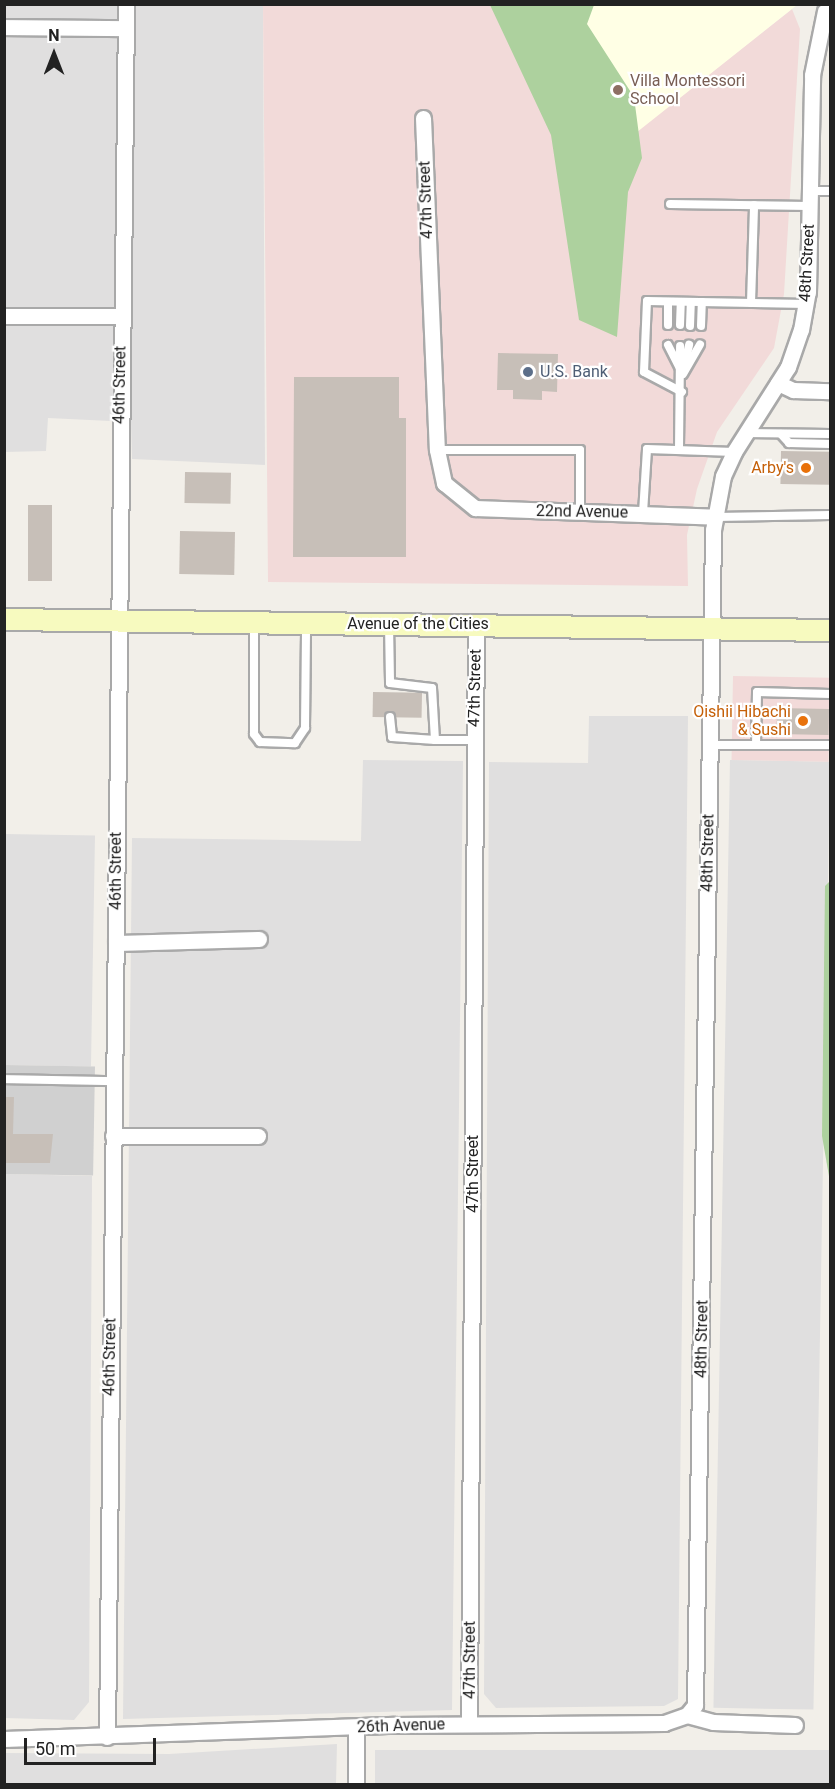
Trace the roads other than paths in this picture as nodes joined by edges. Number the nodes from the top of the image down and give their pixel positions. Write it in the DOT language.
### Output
graph roads {
  1 [pos="126,4"];
  2 [pos="823,10"];
  3 [pos="4,27"];
  4 [pos="126,28"];
  5 [pos="423,118"];
  6 [pos="831,191"];
  7 [pos="809,198"];
  8 [pos="670,204"];
  9 [pos="754,205"];
  10 [pos="668,302"];
  11 [pos="681,302"];
  12 [pos="691,302"];
  13 [pos="702,302"];
  14 [pos="751,303"];
  15 [pos="806,304"];
  16 [pos="4,316"];
  17 [pos="121,316"];
  18 [pos="668,325"];
  19 [pos="680,325"];
  20 [pos="690,326"];
  21 [pos="701,326"];
  22 [pos="668,345"];
  23 [pos="684,345"];
  24 [pos="700,345"];
  25 [pos="683,375"];
  26 [pos="778,383"];
  27 [pos="831,391"];
  28 [pos="682,392"];
  29 [pos="744,433"];
  30 [pos="781,434"];
  31 [pos="831,434"];
  32 [pos="831,444"];
  33 [pos="679,449"];
  34 [pos="437,450"];
  35 [pos="734,452"];
  36 [pos="453,493"];
  37 [pos="580,512"];
  38 [pos="643,513"];
  39 [pos="831,515"];
  40 [pos="716,518"];
  41 [pos="4,619"];
  42 [pos="117,621"];
  43 [pos="476,623"];
  44 [pos="254,624"];
  45 [pos="306,624"];
  46 [pos="389,624"];
  47 [pos="712,627"];
  48 [pos="831,630"];
  49 [pos="831,694"];
  50 [pos="390,717"];
  51 [pos="435,740"];
  52 [pos="474,740"];
  53 [pos="709,745"];
  54 [pos="756,745"];
  55 [pos="831,745"];
  56 [pos="259,939"];
  57 [pos="116,943"];
  58 [pos="4,1079"];
  59 [pos="113,1081"];
  60 [pos="113,1136"];
  61 [pos="258,1136"];
  62 [pos="687,1714"];
  63 [pos="469,1724"];
  64 [pos="795,1725"];
  65 [pos="356,1728"];
  66 [pos="107,1737"];
  67 [pos="4,1739"];
  68 [pos="356,1785"];
  1 -- 4 [label="street, 46th Street"];
  2 -- 7 [label="street, 48th Street"];
  3 -- 4 [label="street"];
  4 -- 17 [label="street, 46th Street"];
  5 -- 34 [label="street, 47th Street"];
  6 -- 7 [label="lane"];
  7 -- 9 [label="lane"];
  7 -- 15 [label="street, 48th Street"];
  8 -- 9 [label="lane"];
  9 -- 14 [label="lane"];
  10 -- 11 [label="lane"];
  10 -- 18 [label="lane"];
  10 -- 28 [label="lane"];
  11 -- 12 [label="lane"];
  11 -- 19 [label="lane"];
  12 -- 13 [label="lane"];
  12 -- 20 [label="lane"];
  13 -- 14 [label="lane"];
  13 -- 21 [label="lane"];
  14 -- 15 [label="lane"];
  15 -- 26 [label="street, 48th Street"];
  16 -- 17 [label="street"];
  17 -- 42 [label="street, 46th Street"];
  22 -- 25 [label="lane"];
  23 -- 25 [label="lane"];
  24 -- 25 [label="lane"];
  25 -- 28 [label="lane"];
  26 -- 27 [label="street"];
  26 -- 29 [label="street, 48th Street"];
  28 -- 33 [label="lane"];
  29 -- 30 [label="lane"];
  29 -- 35 [label="street, 48th Street"];
  30 -- 31 [label="lane"];
  30 -- 32 [label="lane"];
  33 -- 35 [label="lane"];
  33 -- 38 [label="lane"];
  34 -- 36 [label="street, 47th Street"];
  34 -- 37 [label="lane"];
  35 -- 40 [label="street, 48th Street"];
  36 -- 37 [label="street, 22nd Avenue"];
  37 -- 38 [label="street, 22nd Avenue"];
  38 -- 40 [label="street, 22nd Avenue"];
  39 -- 40 [label="lane"];
  40 -- 47 [label="street, 48th Street"];
  41 -- 42 [label="main road, Avenue of the Cities"];
  42 -- 44 [label="main road, Avenue of the Cities"];
  42 -- 57 [label="street, 46th Street"];
  43 -- 46 [label="main road, Avenue of the Cities"];
  43 -- 47 [label="main road, Avenue of the Cities"];
  43 -- 52 [label="street, 47th Street"];
  44 -- 45 [label="main road, Avenue of the Cities"];
  44 -- 45 [label="lane"];
  45 -- 46 [label="main road, Avenue of the Cities"];
  46 -- 51 [label="lane"];
  47 -- 48 [label="main road, Avenue of the Cities"];
  47 -- 53 [label="street, 48th Street"];
  49 -- 54 [label="lane"];
  50 -- 51 [label="lane"];
  51 -- 52 [label="lane"];
  52 -- 63 [label="street, 47th Street"];
  53 -- 54 [label="lane"];
  53 -- 62 [label="street, 48th Street"];
  54 -- 55 [label="lane"];
  56 -- 57 [label="street"];
  57 -- 59 [label="street, 46th Street"];
  58 -- 59 [label="lane"];
  59 -- 60 [label="street, 46th Street"];
  60 -- 61 [label="street"];
  60 -- 66 [label="street, 46th Street"];
  62 -- 63 [label="street, 26th Avenue"];
  62 -- 64 [label="street"];
  63 -- 65 [label="street, 26th Avenue"];
  65 -- 66 [label="street, 26th Avenue"];
  65 -- 68 [label="street"];
  66 -- 67 [label="street, 26th Avenue"];
}
